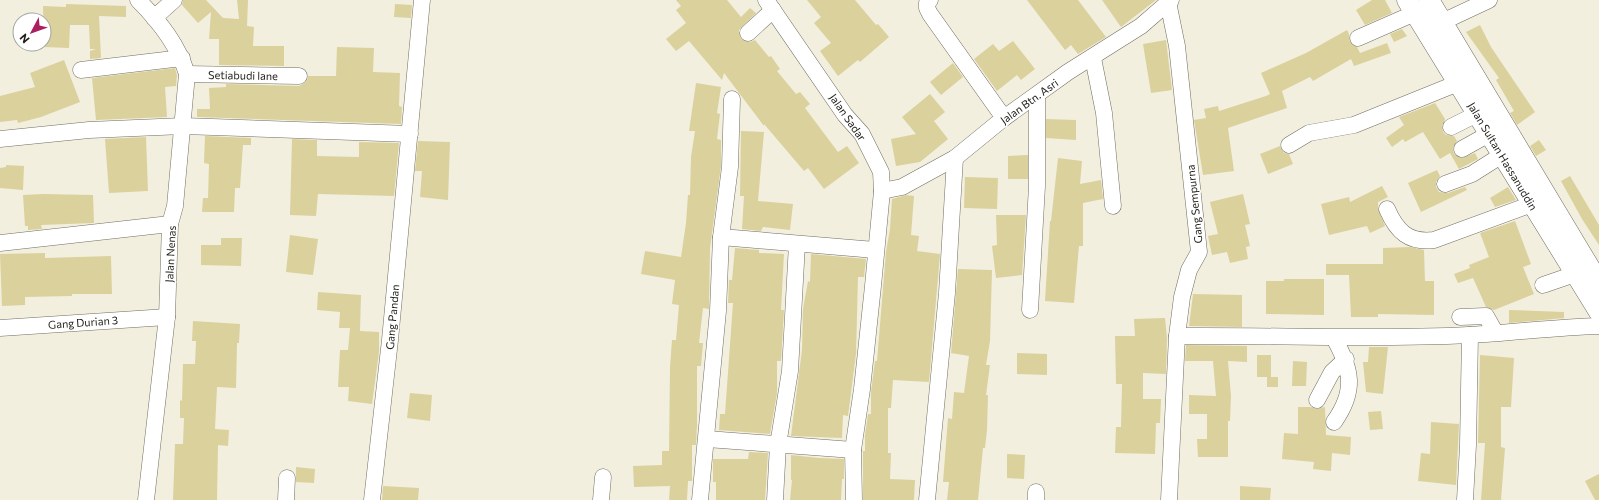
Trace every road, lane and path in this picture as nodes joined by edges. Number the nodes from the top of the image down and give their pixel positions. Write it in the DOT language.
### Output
graph roads {
  1 [pos="138,0"];
  2 [pos="174,0"];
  3 [pos="422,0"];
  4 [pos="930,0"];
  5 [pos="1490,0"];
  6 [pos="1170,1"];
  7 [pos="1417,4"];
  8 [pos="770,5"];
  9 [pos="154,18"];
  10 [pos="1442,22"];
  11 [pos="748,33"];
  12 [pos="1358,38"];
  13 [pos="182,58"];
  14 [pos="1093,58"];
  15 [pos="81,70"];
  16 [pos="187,74"];
  17 [pos="300,76"];
  18 [pos="1466,80"];
  19 [pos="1037,96"];
  20 [pos="732,99"];
  21 [pos="1477,114"];
  22 [pos="1004,118"];
  23 [pos="183,126"];
  24 [pos="1451,128"];
  25 [pos="410,134"];
  26 [pos="1490,134"];
  27 [pos="0,140"];
  28 [pos="1289,145"];
  29 [pos="1462,149"];
  30 [pos="1502,155"];
  31 [pos="956,158"];
  32 [pos="1445,184"];
  33 [pos="882,191"];
  34 [pos="1532,204"];
  35 [pos="1113,206"];
  36 [pos="1387,209"];
  37 [pos="170,224"];
  38 [pos="721,238"];
  39 [pos="0,243"];
  40 [pos="797,244"];
  41 [pos="875,250"];
  42 [pos="1574,274"];
  43 [pos="1598,278"];
  44 [pos="1542,285"];
  45 [pos="1030,310"];
  46 [pos="1599,312"];
  47 [pos="167,317"];
  48 [pos="1460,317"];
  49 [pos="1599,326"];
  50 [pos="0,328"];
  51 [pos="1494,332"];
  52 [pos="1470,335"];
  53 [pos="1177,336"];
  54 [pos="1334,338"];
  55 [pos="1346,359"];
  56 [pos="1317,400"];
  57 [pos="1334,422"];
  58 [pos="707,439"];
  59 [pos="778,445"];
  60 [pos="853,450"];
  61 [pos="603,477"];
  62 [pos="287,478"];
  63 [pos="146,500"];
  64 [pos="286,500"];
  65 [pos="372,500"];
  66 [pos="601,500"];
  67 [pos="700,500"];
  68 [pos="775,500"];
  69 [pos="854,500"];
  70 [pos="927,500"];
  71 [pos="1169,500"];
  72 [pos="1465,500"];
  1 -- 9 [label="street, Jalan Nenas"];
  2 -- 9 [label="street"];
  3 -- 25 [label="street, Gang Pandan"];
  4 -- 22 [label="street"];
  5 -- 10 [label="street"];
  6 -- 14 [label="street, Jalan Btn. Asri"];
  6 -- 53 [label="street, Gang Sempurna"];
  7 -- 10 [label="main road, Jalan Sultan Hassanuddin"];
  7 -- 12 [label="street"];
  7 -- 18 [label="main road, Jalan Sultan Hassanuddin"];
  8 -- 11 [label="street"];
  8 -- 33 [label="street, Jalan Sadar"];
  9 -- 13 [label="street, Jalan Nenas"];
  10 -- 18 [label="main road, Jalan Sultan Hassanuddin"];
  13 -- 15 [label="street"];
  13 -- 16 [label="street, Jalan Nenas"];
  14 -- 19 [label="street, Jalan Btn. Asri"];
  14 -- 35 [label="street"];
  16 -- 17 [label="street, Setiabudi lane"];
  16 -- 23 [label="street, Jalan Nenas"];
  18 -- 21 [label="main road, Jalan Sultan Hassanuddin"];
  18 -- 28 [label="street"];
  18 -- 43 [label="main road, Jalan Sultan Hassanuddin"];
  19 -- 22 [label="street, Jalan Btn. Asri"];
  19 -- 45 [label="street"];
  20 -- 38 [label="street"];
  21 -- 24 [label="street"];
  21 -- 26 [label="main road, Jalan Sultan Hassanuddin"];
  22 -- 31 [label="street, Jalan Btn. Asri"];
  23 -- 25 [label="street"];
  23 -- 27 [label="street"];
  23 -- 37 [label="street, Jalan Nenas"];
  25 -- 65 [label="street, Gang Pandan"];
  26 -- 29 [label="street"];
  26 -- 30 [label="main road, Jalan Sultan Hassanuddin"];
  30 -- 32 [label="street"];
  30 -- 34 [label="main road, Jalan Sultan Hassanuddin"];
  31 -- 33 [label="street, Jalan Btn. Asri"];
  31 -- 70 [label="street"];
  33 -- 41 [label="street, Jalan Sadar"];
  34 -- 36 [label="street"];
  34 -- 42 [label="main road, Jalan Sultan Hassanuddin"];
  37 -- 39 [label="street"];
  37 -- 47 [label="street, Jalan Nenas"];
  38 -- 40 [label="street"];
  38 -- 58 [label="street"];
  40 -- 41 [label="street"];
  40 -- 59 [label="street"];
  41 -- 60 [label="street, Jalan Sadar"];
  42 -- 44 [label="street"];
  42 -- 46 [label="main road, Jalan Sultan Hassanuddin"];
  47 -- 50 [label="street, Gang Durian 3"];
  47 -- 63 [label="street, Jalan Nenas"];
  48 -- 51 [label="street"];
  49 -- 51 [label="street"];
  51 -- 52 [label="street"];
  52 -- 54 [label="street"];
  52 -- 72 [label="street"];
  53 -- 54 [label="street"];
  53 -- 71 [label="street, Gang Sempurna"];
  54 -- 55 [label="street"];
  55 -- 56 [label="street"];
  55 -- 57 [label="street"];
  58 -- 59 [label="street"];
  58 -- 67 [label="street"];
  59 -- 60 [label="street"];
  59 -- 68 [label="street"];
  60 -- 69 [label="street, Jalan Sadar"];
  61 -- 66 [label="street"];
  62 -- 64 [label="street"];
}
